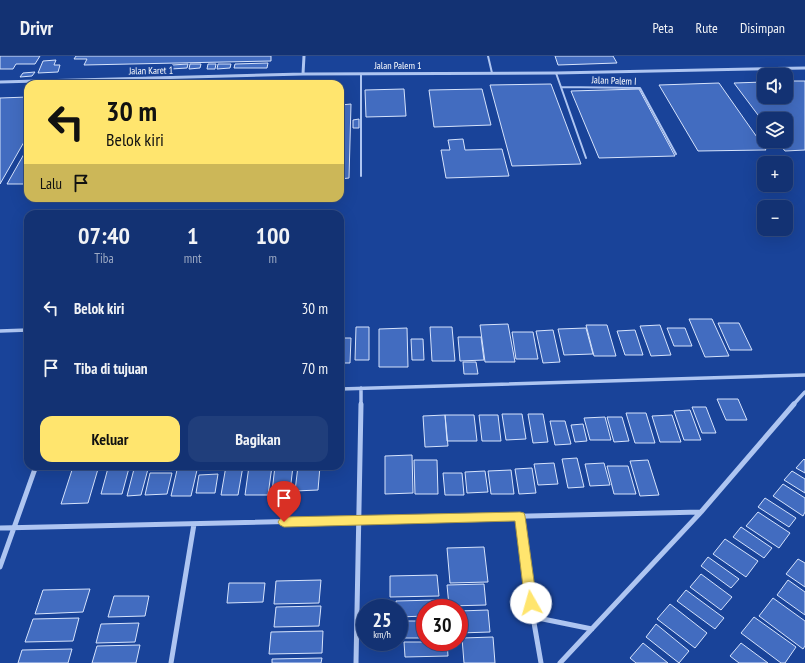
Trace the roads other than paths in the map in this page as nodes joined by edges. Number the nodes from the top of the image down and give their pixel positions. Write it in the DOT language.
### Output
graph roads {
  1 [pos="304,56"];
  2 [pos="488,56"];
  3 [pos="805,68"];
  4 [pos="492,73"];
  5 [pos="556,73"];
  6 [pos="303,74"];
  7 [pos="361,74"];
  8 [pos="76,80"];
  9 [pos="24,81"];
  10 [pos="0,82"];
  11 [pos="561,87"];
  12 [pos="676,154"];
  13 [pos="586,158"];
  14 [pos="361,176"];
  15 [pos="24,330"];
  16 [pos="0,331"];
  17 [pos="805,375"];
  18 [pos="361,388"];
  19 [pos="344,389"];
  20 [pos="805,392"];
  21 [pos="35,470"];
  22 [pos="701,512"];
  23 [pos="520,516"];
  24 [pos="359,520"];
  25 [pos="194,524"];
  26 [pos="0,528"];
  27 [pos="14,528"];
  28 [pos="0,567"];
  29 [pos="533,617"];
  30 [pos="592,629"];
  31 [pos="171,663"];
  32 [pos="356,663"];
  33 [pos="541,663"];
  34 [pos="560,663"];
  1 -- 6 [label="street"];
  2 -- 4 [label="lane"];
  3 -- 5 [label="street, Jalan Palem 1"];
  4 -- 5 [label="street, Jalan Palem 1"];
  4 -- 7 [label="street, Jalan Palem 1"];
  5 -- 11 [label="lane"];
  6 -- 7 [label="street, Jalan Palem 1"];
  6 -- 8 [label="street, Jalan Karet 1"];
  7 -- 14 [label="lane"];
  9 -- 10 [label="street, Jalan Karet 1"];
  11 -- 12 [label="lane, Jalan Palem I"];
  11 -- 13 [label="lane"];
  15 -- 16 [label="street"];
  17 -- 18 [label="street"];
  18 -- 19 [label="street"];
  18 -- 24 [label="street"];
  20 -- 22 [label="street"];
  21 -- 27 [label="street"];
  22 -- 23 [label="street"];
  22 -- 30 [label="street"];
  23 -- 24 [label="street"];
  23 -- 29 [label="street"];
  24 -- 25 [label="street"];
  24 -- 32 [label="street"];
  25 -- 27 [label="street"];
  25 -- 31 [label="street"];
  26 -- 27 [label="street"];
  27 -- 28 [label="street"];
  29 -- 30 [label="street"];
  29 -- 33 [label="street"];
  30 -- 34 [label="street"];
}
